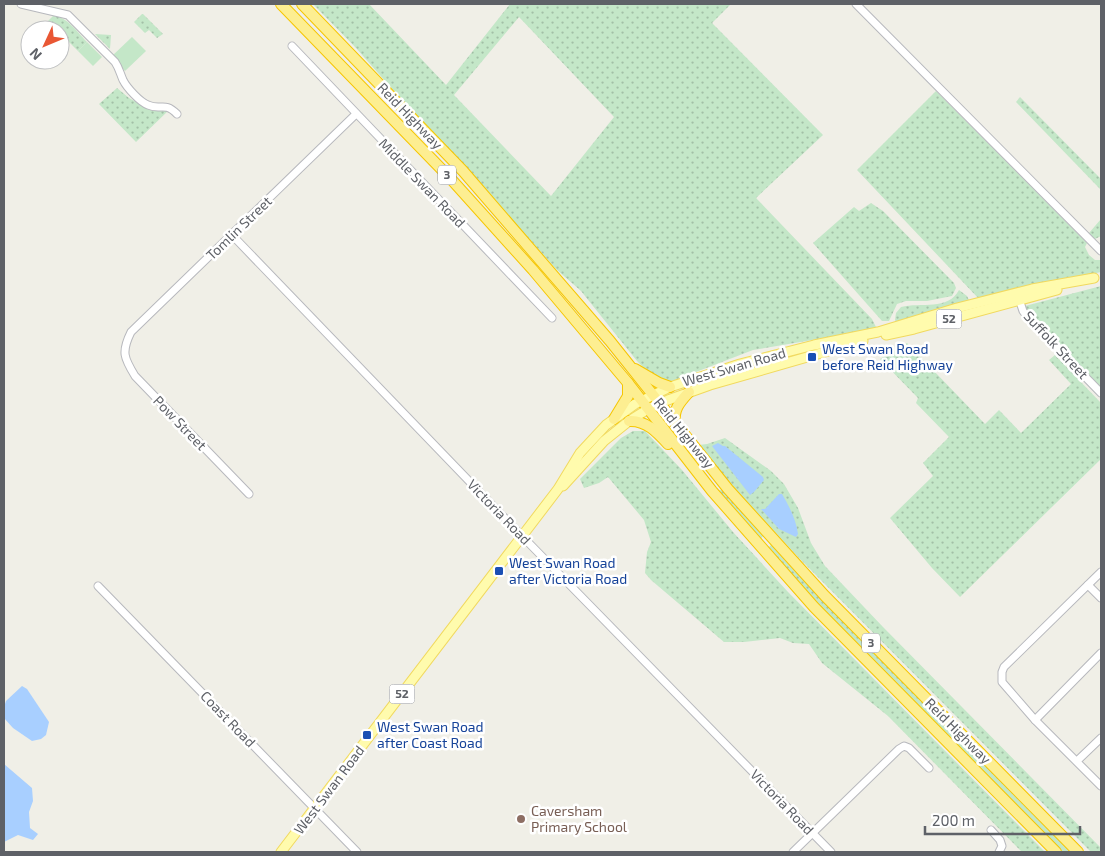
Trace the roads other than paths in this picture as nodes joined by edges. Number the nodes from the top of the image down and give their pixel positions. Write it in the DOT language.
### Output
graph roads {
  1 [pos="21,4"];
  2 [pos="302,4"];
  3 [pos="856,4"];
  4 [pos="283,6"];
  5 [pos="292,46"];
  6 [pos="177,114"];
  7 [pos="356,114"];
  8 [pos="232,235"];
  9 [pos="1101,251"];
  10 [pos="1098,278"];
  11 [pos="1018,296"];
  12 [pos="552,318"];
  13 [pos="125,344"];
  14 [pos="632,367"];
  15 [pos="628,383"];
  16 [pos="670,386"];
  17 [pos="689,392"];
  18 [pos="1101,393"];
  19 [pos="657,399"];
  20 [pos="645,405"];
  21 [pos="614,419"];
  22 [pos="629,421"];
  23 [pos="675,423"];
  24 [pos="680,450"];
  25 [pos="558,489"];
  26 [pos="248,494"];
  27 [pos="522,536"];
  28 [pos="1101,572"];
  29 [pos="1088,585"];
  30 [pos="98,586"];
  31 [pos="1101,598"];
  32 [pos="1101,653"];
  33 [pos="1035,720"];
  34 [pos="1101,738"];
  35 [pos="1077,762"];
  36 [pos="929,768"];
  37 [pos="1101,786"];
  38 [pos="315,809"];
  39 [pos="991,830"];
  40 [pos="812,833"];
  41 [pos="282,852"];
  42 [pos="357,852"];
  43 [pos="793,852"];
  44 [pos="831,852"];
  45 [pos="999,852"];
  46 [pos="1056,852"];
  47 [pos="1078,852"];
  1 -- 6 [label="street"];
  2 -- 14 [label="highway, Reid Highway / 3"];
  3 -- 9 [label="street"];
  4 -- 15 [label="highway, Reid Highway / 3"];
  5 -- 7 [label="street, Middle Swan Road"];
  7 -- 8 [label="street, Tomlin Street"];
  7 -- 12 [label="street, Middle Swan Road"];
  8 -- 13 [label="street, Tomlin Street"];
  8 -- 27 [label="street, Victoria Road"];
  10 -- 11 [label="main road, West Swan Road / 52"];
  11 -- 16 [label="main road, West Swan Road / 52"];
  11 -- 17 [label="main road, West Swan Road / 52"];
  11 -- 18 [label="street, Suffolk Street"];
  13 -- 26 [label="street, Pow Street"];
  14 -- 16 [label="highway"];
  14 -- 19 [label="highway, Reid Highway / 3"];
  15 -- 20 [label="highway, Reid Highway / 3"];
  15 -- 21 [label="highway"];
  16 -- 19 [label="main road, West Swan Road / 52"];
  17 -- 19 [label="main road, West Swan Road / 52"];
  17 -- 23 [label="highway"];
  19 -- 20 [label="main road, West Swan Road / 52"];
  19 -- 23 [label="highway, Reid Highway / 3"];
  20 -- 21 [label="main road, West Swan Road / 52"];
  20 -- 22 [label="main road, West Swan Road / 52"];
  20 -- 24 [label="highway, Reid Highway / 3"];
  21 -- 25 [label="main road, West Swan Road / 52"];
  22 -- 24 [label="highway"];
  22 -- 25 [label="main road, West Swan Road / 52"];
  23 -- 47 [label="highway, Reid Highway / 3"];
  24 -- 46 [label="highway, Reid Highway / 3"];
  25 -- 27 [label="main road, West Swan Road / 52"];
  27 -- 38 [label="main road, West Swan Road / 52"];
  27 -- 40 [label="street, Victoria Road"];
  28 -- 29 [label="street"];
  29 -- 31 [label="street"];
  29 -- 33 [label="street"];
  30 -- 38 [label="street, Coast Road"];
  32 -- 33 [label="street"];
  33 -- 35 [label="street"];
  34 -- 35 [label="street"];
  35 -- 37 [label="street"];
  36 -- 40 [label="street"];
  38 -- 41 [label="main road, West Swan Road / 52"];
  38 -- 42 [label="street, Coast Road"];
  39 -- 45 [label="street"];
  40 -- 43 [label="street"];
  40 -- 44 [label="street, Victoria Road"];
}
